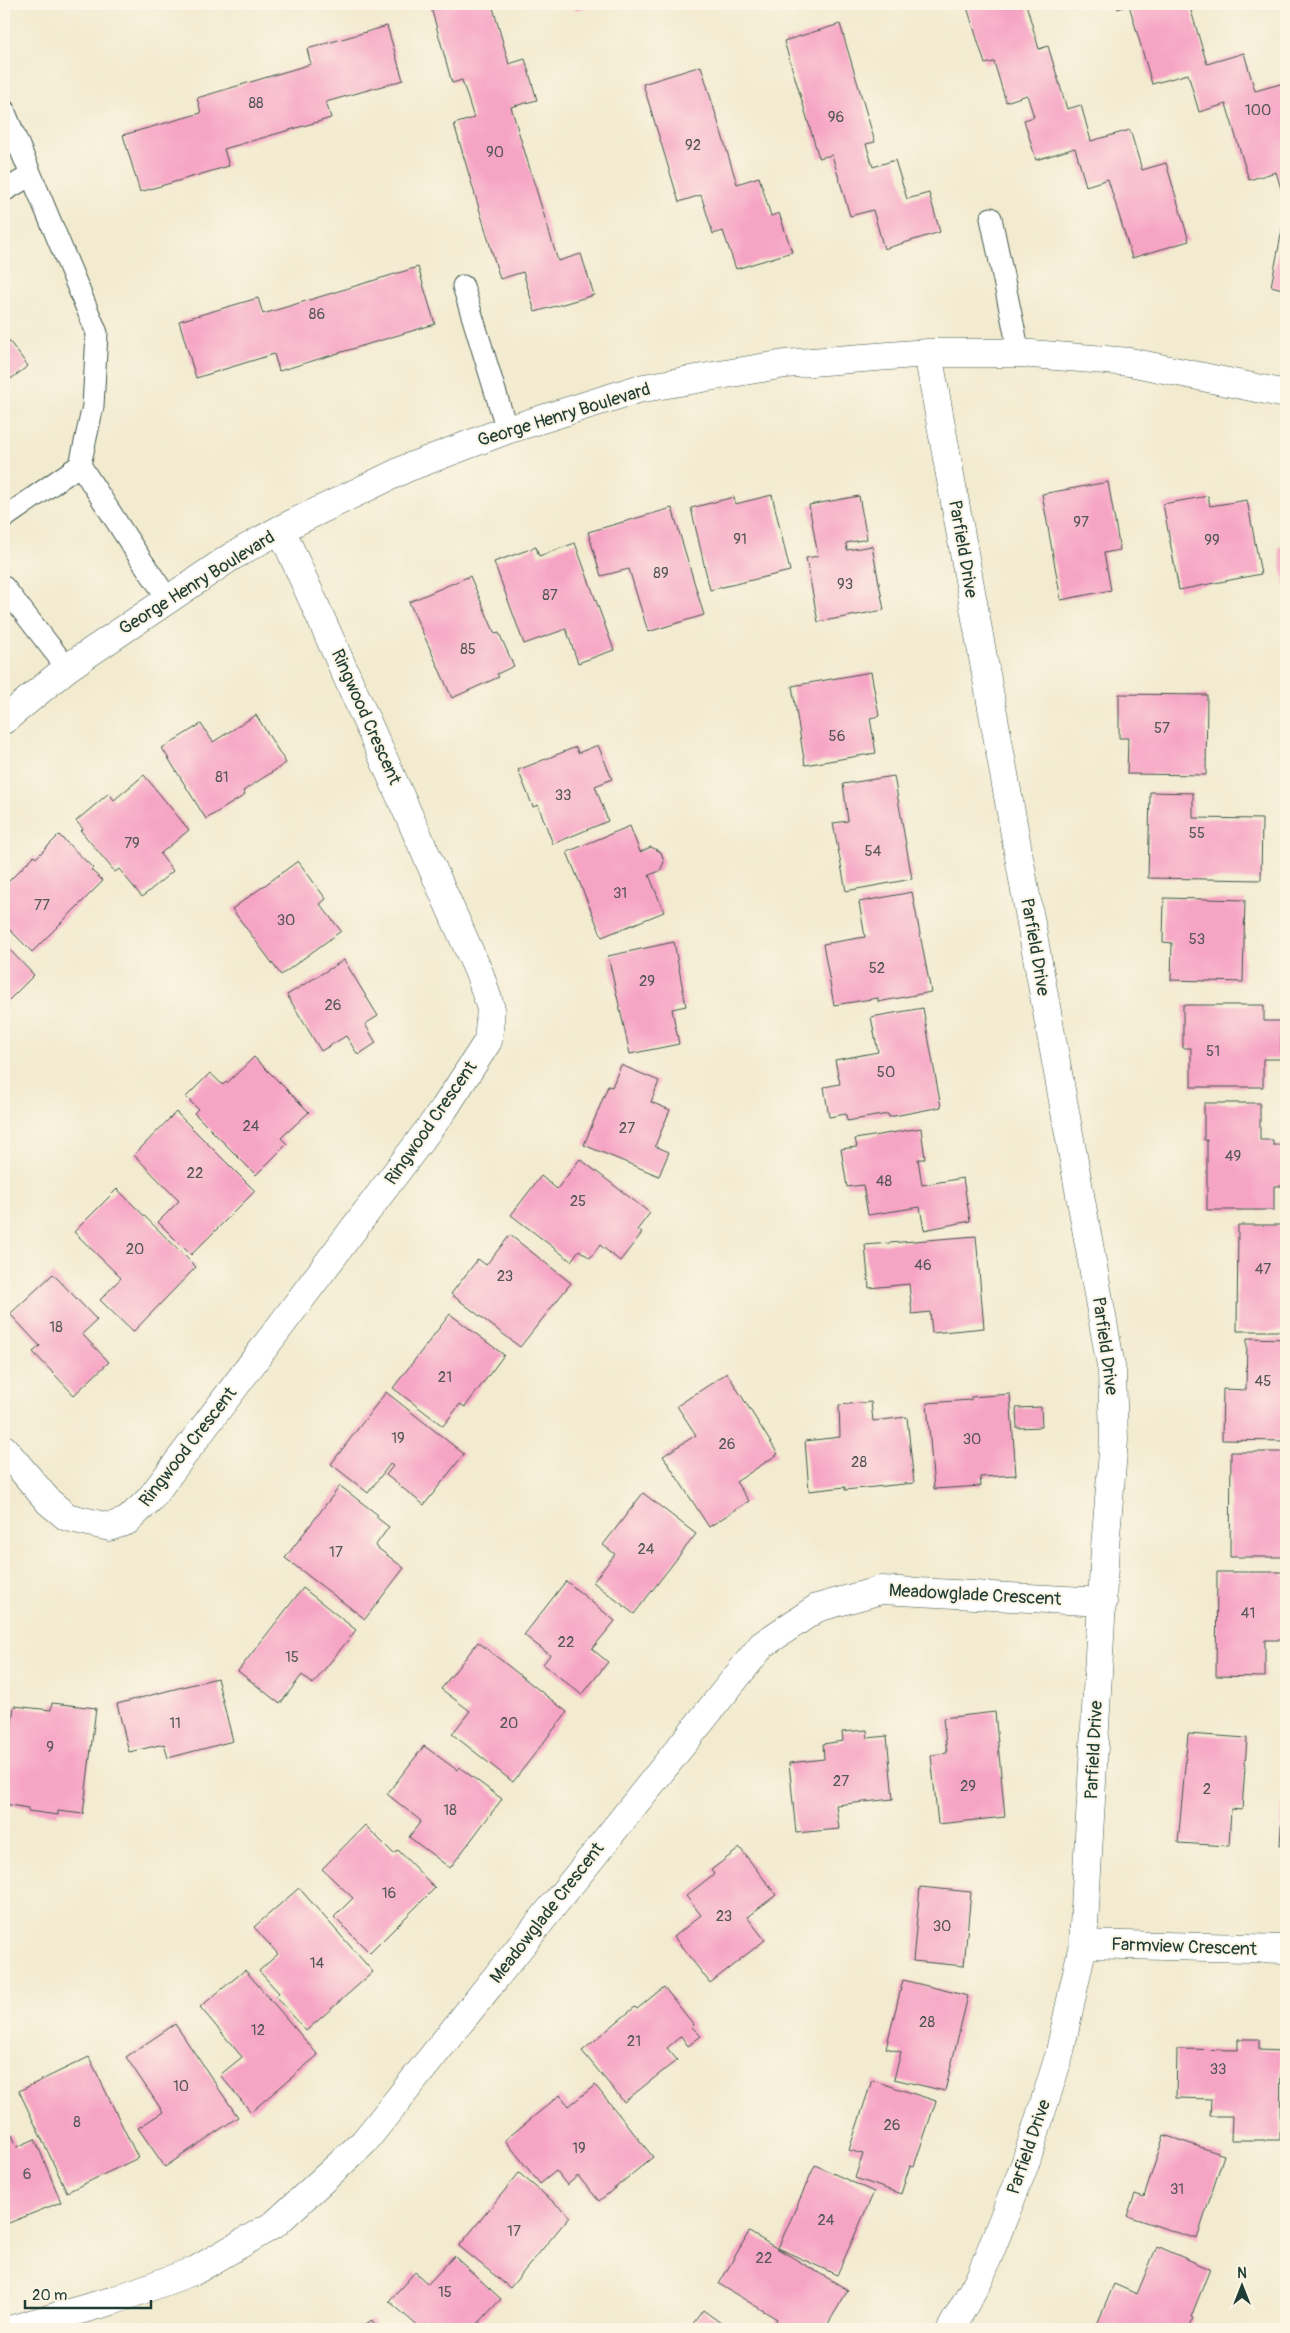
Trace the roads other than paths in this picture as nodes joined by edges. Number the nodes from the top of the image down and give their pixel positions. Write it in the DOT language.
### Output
graph roads {
  1 [pos="4,110"];
  2 [pos="31,175"];
  3 [pos="4,190"];
  4 [pos="991,218"];
  5 [pos="463,286"];
  6 [pos="928,353"];
  7 [pos="1019,353"];
  8 [pos="1286,394"];
  9 [pos="507,430"];
  10 [pos="80,465"];
  11 [pos="4,518"];
  12 [pos="281,529"];
  13 [pos="4,587"];
  14 [pos="168,599"];
  15 [pos="67,668"];
  16 [pos="4,720"];
  17 [pos="4,1449"];
  18 [pos="1103,1602"];
  19 [pos="1083,1944"];
  20 [pos="1286,1950"];
  21 [pos="13,2329"];
  22 [pos="951,2329"];
  1 -- 2 [label="lane"];
  2 -- 3 [label="lane"];
  2 -- 10 [label="lane"];
  4 -- 7 [label="lane"];
  5 -- 9 [label="lane"];
  6 -- 7 [label="street, George Henry Boulevard"];
  6 -- 9 [label="street, George Henry Boulevard"];
  6 -- 18 [label="street, Parfield Drive"];
  7 -- 8 [label="street, George Henry Boulevard"];
  9 -- 12 [label="street, George Henry Boulevard"];
  10 -- 11 [label="lane"];
  10 -- 14 [label="lane"];
  12 -- 14 [label="street, George Henry Boulevard"];
  12 -- 17 [label="street, Ringwood Crescent"];
  13 -- 15 [label="lane"];
  14 -- 15 [label="street, George Henry Boulevard"];
  15 -- 16 [label="street, George Henry Boulevard"];
  18 -- 19 [label="street, Parfield Drive"];
  18 -- 21 [label="street, Meadowglade Crescent"];
  19 -- 20 [label="street, Farmview Crescent"];
  19 -- 22 [label="street, Parfield Drive"];
}
